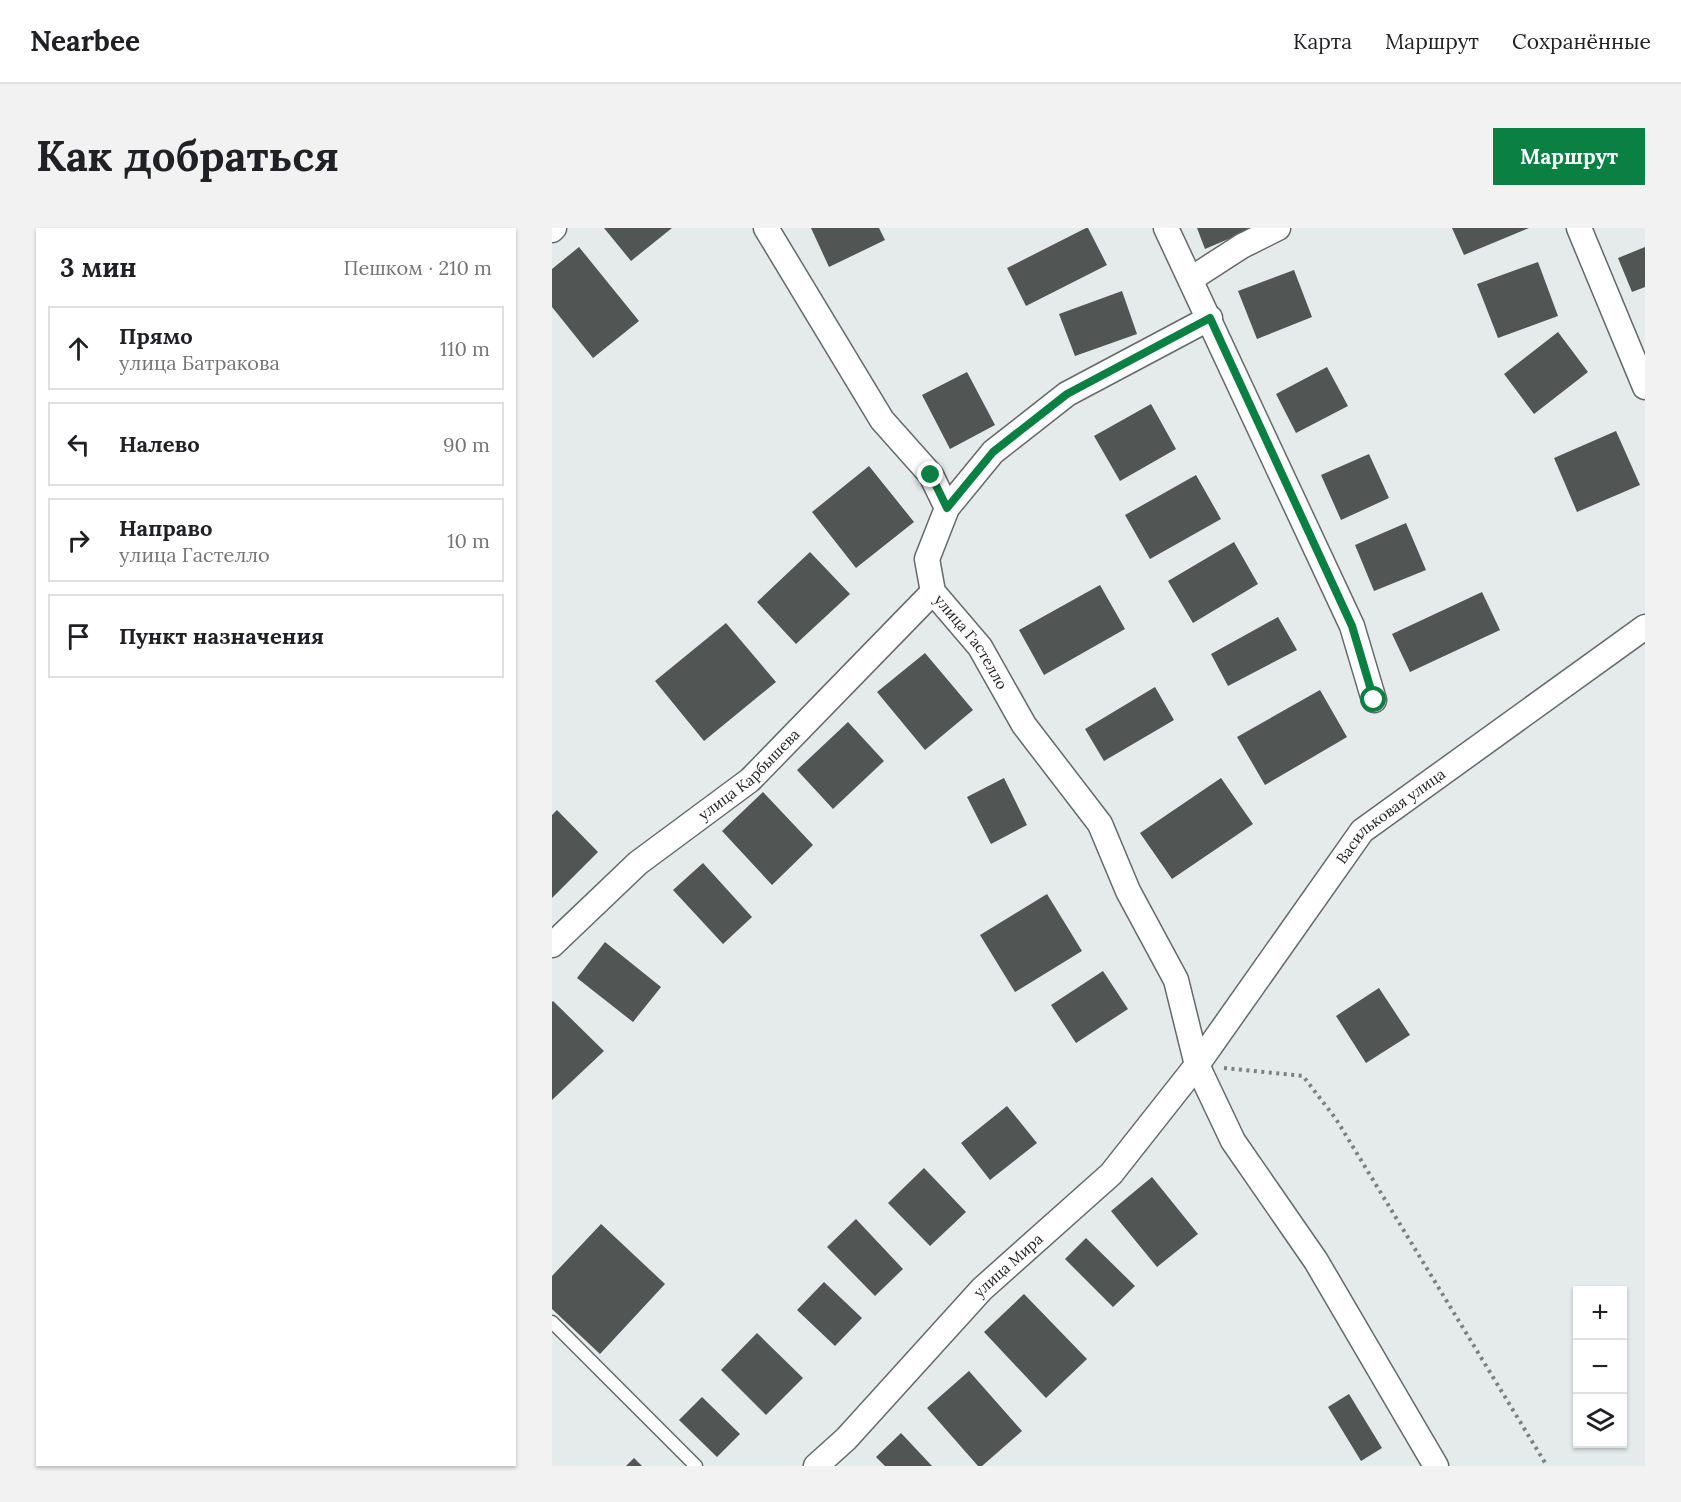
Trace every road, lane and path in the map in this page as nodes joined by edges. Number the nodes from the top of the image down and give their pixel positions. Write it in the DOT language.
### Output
graph roads {
  1 [pos="766,228"];
  2 [pos="1166,228"];
  3 [pos="1278,228"];
  4 [pos="1579,228"];
  5 [pos="1191,279"];
  6 [pos="1210,318"];
  7 [pos="1645,387"];
  8 [pos="947,508"];
  9 [pos="933,592"];
  10 [pos="1645,627"];
  11 [pos="1374,700"];
  12 [pos="552,945"];
  13 [pos="1197,1065"];
  14 [pos="552,1322"];
  15 [pos="696,1466"];
  16 [pos="816,1466"];
  17 [pos="1436,1466"];
  18 [pos="1547,1466"];
  1 -- 8 [label="street"];
  2 -- 5 [label="street"];
  3 -- 5 [label="street"];
  4 -- 7 [label="street"];
  5 -- 6 [label="street"];
  6 -- 8 [label="street, улица Гастелло"];
  6 -- 11 [label="street"];
  8 -- 9 [label="street, улица Гастелло"];
  9 -- 12 [label="street, улица Карбышева"];
  9 -- 13 [label="street, улица Гастелло"];
  10 -- 13 [label="street, Васильковая улица"];
  13 -- 16 [label="street, улица Мира"];
  13 -- 17 [label="street, улица Гастелло"];
  13 -- 18 [label="path"];
  14 -- 15 [label="lane"];
}
